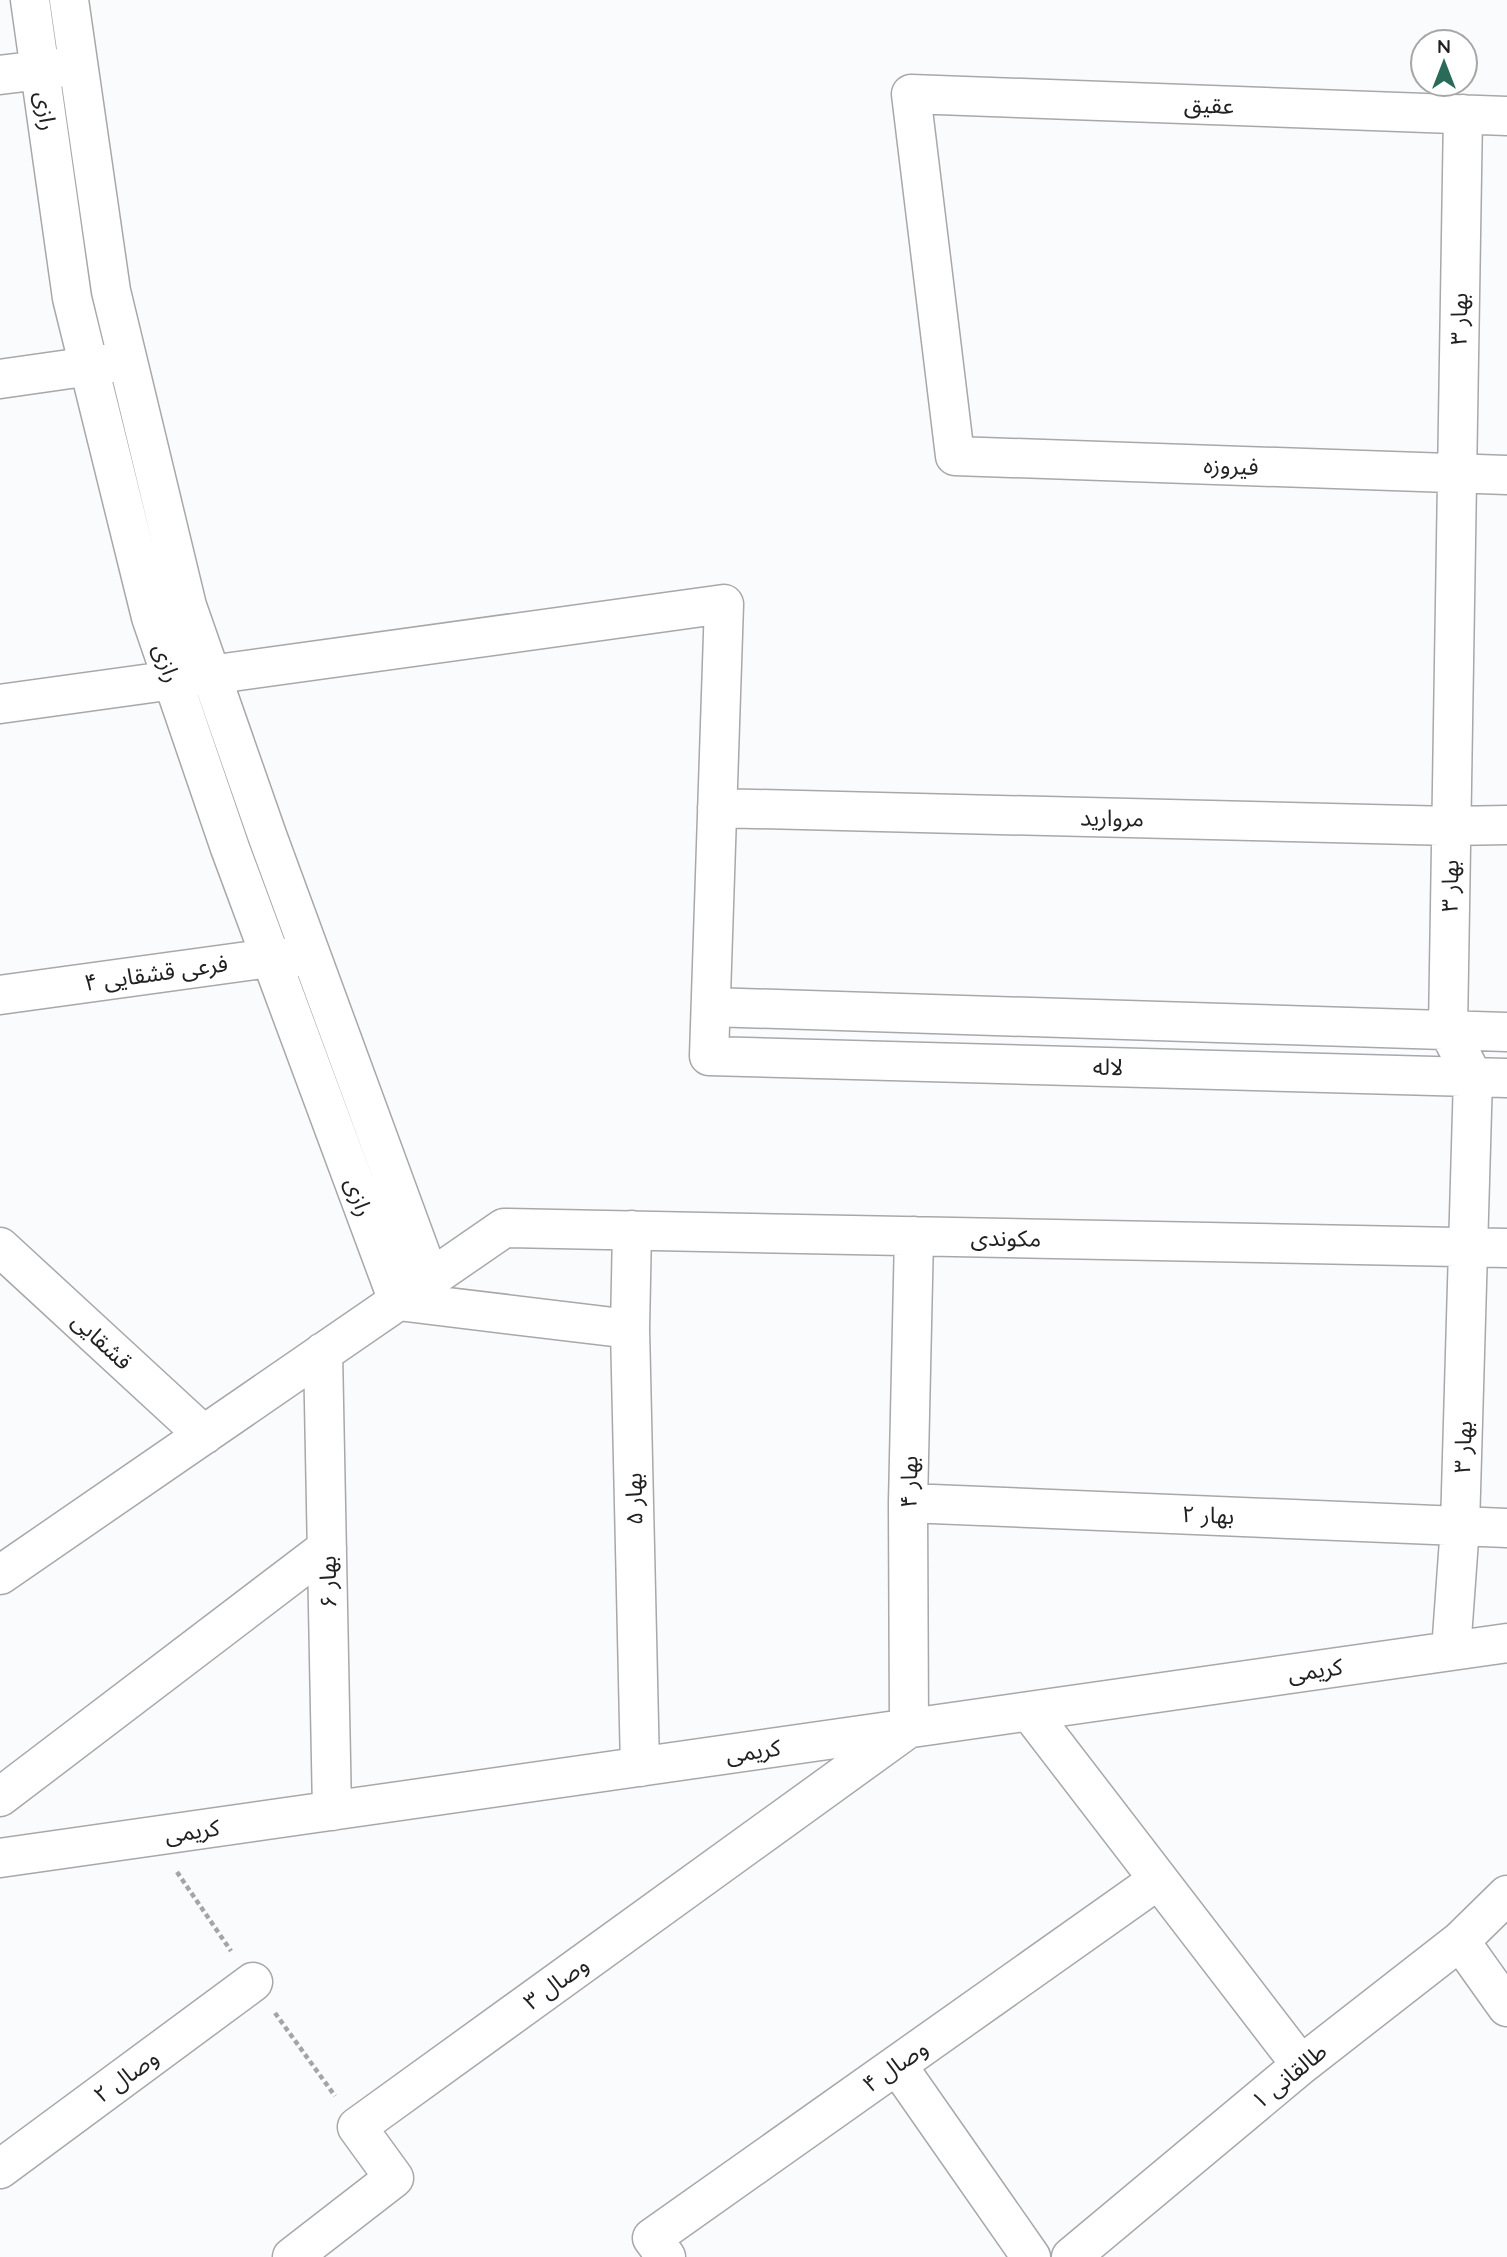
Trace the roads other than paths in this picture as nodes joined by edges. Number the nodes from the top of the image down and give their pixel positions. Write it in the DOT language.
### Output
graph roads {
  1 [pos="30,0"];
  2 [pos="69,0"];
  3 [pos="78,66"];
  4 [pos="40,70"];
  5 [pos="0,75"];
  6 [pos="1462,114"];
  7 [pos="1507,116"];
  8 [pos="127,361"];
  9 [pos="89,367"];
  10 [pos="0,379"];
  11 [pos="956,456"];
  12 [pos="1457,473"];
  13 [pos="1507,475"];
  14 [pos="163,503"];
  15 [pos="125,512"];
  16 [pos="211,674"];
  17 [pos="172,680"];
  18 [pos="0,704"];
  19 [pos="717,808"];
  20 [pos="1507,825"];
  21 [pos="1451,826"];
  22 [pos="270,958"];
  23 [pos="312,958"];
  24 [pos="0,995"];
  25 [pos="711,1007"];
  26 [pos="1448,1030"];
  27 [pos="1507,1032"];
  28 [pos="1490,1078"];
  29 [pos="632,1230"];
  30 [pos="914,1236"];
  31 [pos="0,1247"];
  32 [pos="1468,1247"];
  33 [pos="1507,1248"];
  34 [pos="430,1279"];
  35 [pos="398,1301"];
  36 [pos="630,1329"];
  37 [pos="324,1352"];
  38 [pos="204,1435"];
  39 [pos="908,1503"];
  40 [pos="1460,1526"];
  41 [pos="1507,1528"];
  42 [pos="327,1548"];
  43 [pos="0,1575"];
  44 [pos="1507,1643"];
  45 [pos="1451,1651"];
  46 [pos="1029,1711"];
  47 [pos="909,1728"];
  48 [pos="640,1767"];
  49 [pos="0,1797"];
  50 [pos="332,1811"];
  51 [pos="0,1858"];
  52 [pos="1158,1881"];
  53 [pos="1507,1895"];
  54 [pos="1460,1941"];
  55 [pos="253,1982"];
  56 [pos="1507,2007"];
  57 [pos="897,2065"];
  58 [pos="1301,2065"];
  59 [pos="0,2169"];
  60 [pos="292,2257"];
  61 [pos="666,2257"];
  62 [pos="1031,2257"];
  63 [pos="1071,2257"];
  1 -- 4 [label="street, رازی"];
  2 -- 3 [label="street, رازی"];
  3 -- 4 [label="street"];
  3 -- 8 [label="street, رازی"];
  4 -- 5 [label="street"];
  4 -- 9 [label="street, رازی"];
  6 -- 7 [label="street, عقیق"];
  6 -- 11 [label="street, عقیق"];
  6 -- 12 [label="street, بهار ۳"];
  8 -- 9 [label="street"];
  8 -- 14 [label="street, رازی"];
  9 -- 10 [label="street"];
  9 -- 15 [label="street, رازی"];
  11 -- 12 [label="street, فیروزه"];
  12 -- 13 [label="street, فیروزه"];
  12 -- 21 [label="street, بهار ۳"];
  14 -- 15 [label="street"];
  14 -- 16 [label="street, رازی"];
  15 -- 17 [label="street, رازی"];
  16 -- 17 [label="street"];
  16 -- 19 [label="street"];
  16 -- 23 [label="street, رازی"];
  17 -- 18 [label="street"];
  17 -- 22 [label="street, رازی"];
  19 -- 21 [label="street, مروارید"];
  19 -- 25 [label="street"];
  20 -- 21 [label="street, مروارید"];
  21 -- 26 [label="street, بهار ۳"];
  22 -- 23 [label="street, فرعی قشقایی ۴"];
  22 -- 24 [label="street, فرعی قشقایی ۴"];
  22 -- 35 [label="street, رازی"];
  23 -- 34 [label="street, رازی"];
  25 -- 26 [label="street, لاله"];
  25 -- 28 [label="street, لاله"];
  26 -- 27 [label="street, لاله"];
  26 -- 28 [label="street, بهار ۳"];
  28 -- 32 [label="street, بهار ۳"];
  29 -- 30 [label="street, مکوندی"];
  29 -- 34 [label="street, مکوندی"];
  29 -- 36 [label="street, بهار ۵"];
  30 -- 32 [label="street, مکوندی"];
  30 -- 39 [label="street, بهار ۴"];
  31 -- 38 [label="street, قشقایی"];
  32 -- 33 [label="street, مکوندی"];
  32 -- 40 [label="street, بهار ۳"];
  34 -- 35 [label="street"];
  35 -- 36 [label="street"];
  35 -- 37 [label="street"];
  36 -- 48 [label="street, بهار ۵"];
  37 -- 38 [label="street"];
  37 -- 42 [label="street, بهار ۶"];
  38 -- 43 [label="street"];
  39 -- 40 [label="street, بهار ۲"];
  39 -- 47 [label="street, بهار ۴"];
  40 -- 41 [label="street, بهار ۲"];
  40 -- 45 [label="street, بهار ۳"];
  42 -- 49 [label="street"];
  42 -- 50 [label="street, بهار ۶"];
  44 -- 45 [label="street, کریمی"];
  45 -- 46 [label="street, کریمی"];
  46 -- 47 [label="street, کریمی"];
  46 -- 52 [label="street"];
  47 -- 48 [label="street, کریمی"];
  47 -- 60 [label="street, وصال ۳"];
  48 -- 50 [label="street, کریمی"];
  50 -- 51 [label="street, کریمی"];
  52 -- 57 [label="street, وصال ۴"];
  52 -- 58 [label="street"];
  53 -- 54 [label="street, طالقانی ۱"];
  54 -- 56 [label="street"];
  54 -- 58 [label="street, طالقانی ۱"];
  55 -- 59 [label="street, وصال ۲"];
  57 -- 61 [label="street, وصال ۴"];
  57 -- 62 [label="street"];
  58 -- 63 [label="street, طالقانی ۱"];
}
